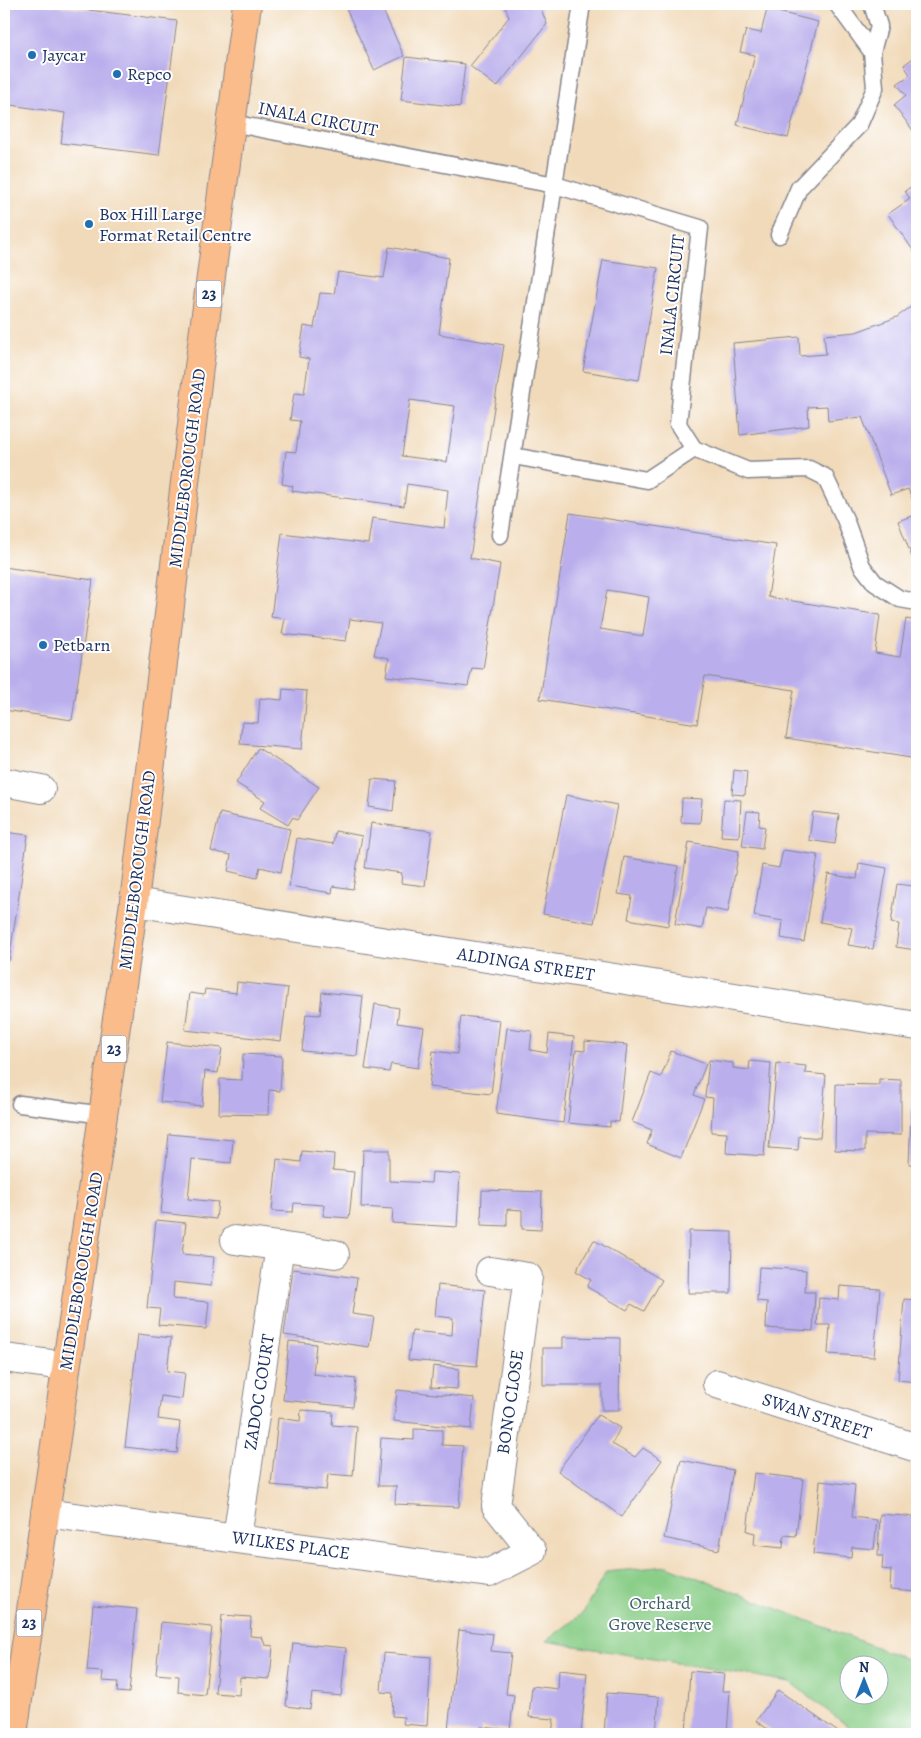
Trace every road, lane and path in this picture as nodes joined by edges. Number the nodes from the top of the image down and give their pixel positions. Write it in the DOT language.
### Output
graph roads {
  1 [pos="247,4"];
  2 [pos="582,4"];
  3 [pos="837,4"];
  4 [pos="872,4"];
  5 [pos="872,52"];
  6 [pos="231,123"];
  7 [pos="555,185"];
  8 [pos="779,235"];
  9 [pos="694,449"];
  10 [pos="513,456"];
  11 [pos="500,534"];
  12 [pos="917,602"];
  13 [pos="4,782"];
  14 [pos="42,788"];
  15 [pos="134,902"];
  16 [pos="917,1026"];
  17 [pos="20,1104"];
  18 [pos="104,1115"];
  19 [pos="235,1240"];
  20 [pos="280,1246"];
  21 [pos="335,1254"];
  22 [pos="490,1271"];
  23 [pos="4,1358"];
  24 [pos="66,1366"];
  25 [pos="717,1384"];
  26 [pos="917,1448"];
  27 [pos="45,1513"];
  28 [pos="237,1538"];
  29 [pos="532,1551"];
  30 [pos="10,1728"];
  1 -- 6 [label="main road, MIDDLEBOROUGH ROAD / 23"];
  2 -- 7 [label="lane"];
  3 -- 5 [label="lane"];
  4 -- 5 [label="lane"];
  5 -- 8 [label="lane"];
  6 -- 7 [label="lane, INALA CIRCUIT"];
  6 -- 15 [label="main road, MIDDLEBOROUGH ROAD / 23"];
  7 -- 9 [label="lane, INALA CIRCUIT"];
  7 -- 10 [label="lane"];
  9 -- 10 [label="lane"];
  9 -- 12 [label="lane"];
  10 -- 11 [label="lane"];
  13 -- 14 [label="street"];
  15 -- 16 [label="street, ALDINGA STREET"];
  15 -- 18 [label="main road, MIDDLEBOROUGH ROAD / 23"];
  17 -- 18 [label="lane"];
  18 -- 24 [label="main road, MIDDLEBOROUGH ROAD / 23"];
  19 -- 20 [label="street"];
  20 -- 21 [label="street"];
  20 -- 28 [label="street, ZADOC COURT"];
  22 -- 29 [label="street, BONO CLOSE"];
  23 -- 24 [label="street"];
  24 -- 27 [label="main road, MIDDLEBOROUGH ROAD / 23"];
  25 -- 26 [label="street, SWAN STREET"];
  27 -- 28 [label="street, WILKES PLACE"];
  27 -- 30 [label="main road, MIDDLEBOROUGH ROAD / 23"];
  28 -- 29 [label="street, WILKES PLACE"];
}
